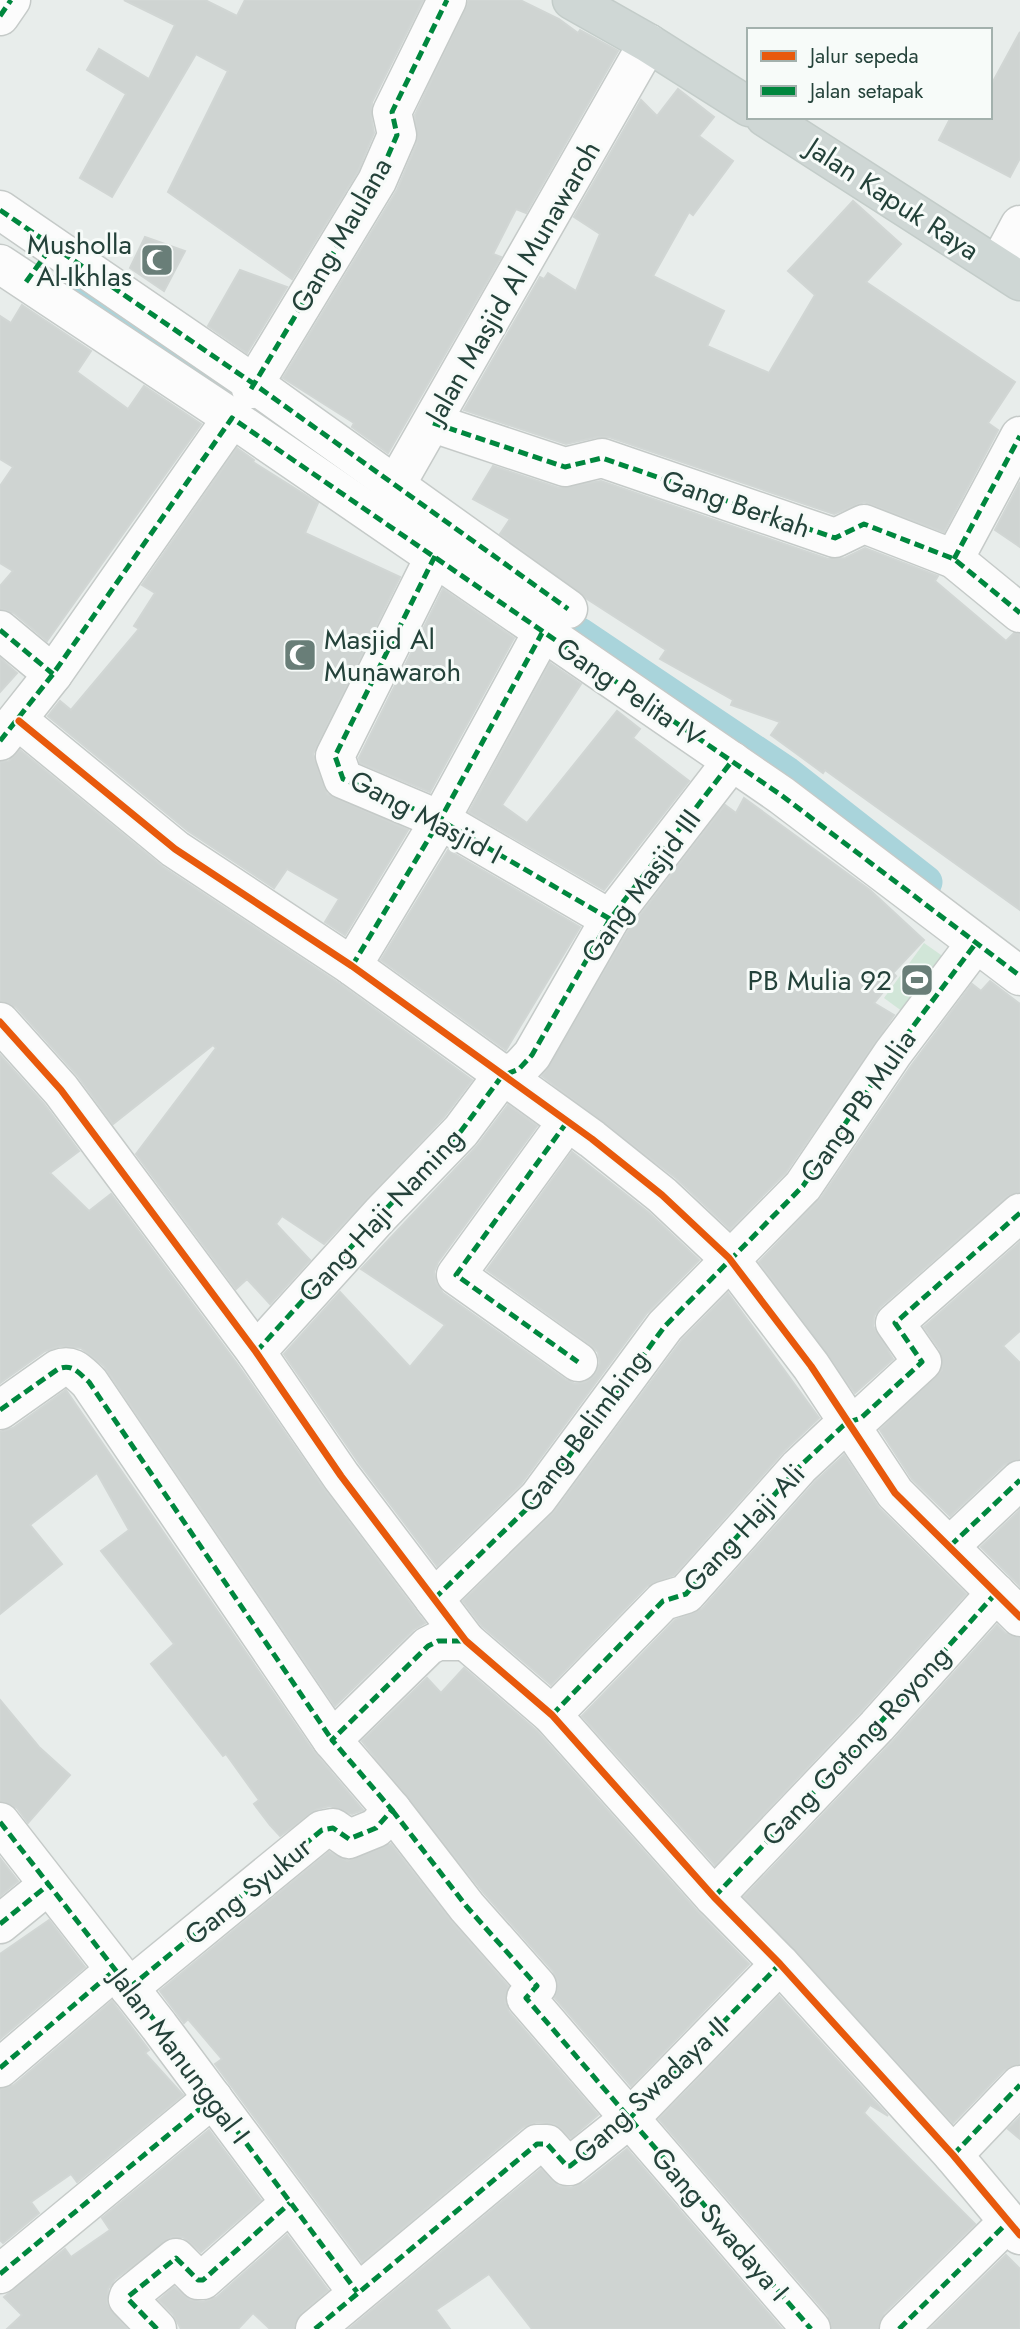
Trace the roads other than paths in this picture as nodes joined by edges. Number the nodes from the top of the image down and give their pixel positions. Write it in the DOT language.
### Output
graph roads {
  1 [pos="11,0"];
  2 [pos="447,0"];
  3 [pos="584,3"];
  4 [pos="0,16"];
  5 [pos="648,43"];
  6 [pos="747,106"];
  7 [pos="768,119"];
  8 [pos="0,210"];
  9 [pos="1020,225"];
  10 [pos="31,263"];
  11 [pos="1009,273"];
  12 [pos="245,397"];
  13 [pos="433,423"];
  14 [pos="1020,436"];
  15 [pos="386,503"];
  16 [pos="435,556"];
  17 [pos="954,559"];
  18 [pos="1020,613"];
  19 [pos="555,621"];
  20 [pos="0,630"];
  21 [pos="53,674"];
  22 [pos="9,731"];
  23 [pos="732,761"];
  24 [pos="440,820"];
  25 [pos="610,919"];
  26 [pos="976,943"];
  27 [pos="352,966"];
  28 [pos="1020,976"];
  29 [pos="0,1022"];
  30 [pos="502,1076"];
  31 [pos="567,1122"];
  32 [pos="1020,1213"];
  33 [pos="729,1258"];
  34 [pos="256,1352"];
  35 [pos="578,1362"];
  36 [pos="1,1408"];
  37 [pos="846,1423"];
  38 [pos="1020,1480"];
  39 [pos="950,1546"];
  40 [pos="434,1600"];
  41 [pos="1008,1605"];
  42 [pos="466,1641"];
  43 [pos="552,1715"];
  44 [pos="332,1740"];
  45 [pos="392,1811"];
  46 [pos="0,1822"];
  47 [pos="48,1885"];
  48 [pos="714,1897"];
  49 [pos="0,1924"];
  50 [pos="780,1964"];
  51 [pos="122,1979"];
  52 [pos="0,2068"];
  53 [pos="1020,2085"];
  54 [pos="213,2098"];
  55 [pos="629,2119"];
  56 [pos="953,2155"];
  57 [pos="290,2203"];
  58 [pos="1014,2229"];
  59 [pos="0,2274"];
  60 [pos="357,2292"];
  61 [pos="157,2329"];
  62 [pos="315,2329"];
  63 [pos="811,2329"];
  64 [pos="899,2329"];
  1 -- 4 [label="street"];
  2 -- 12 [label="street, Gang Maulana"];
  3 -- 5 [label="main road"];
  5 -- 6 [label="main road"];
  5 -- 13 [label="street, Jalan Masjid Al Munawaroh"];
  7 -- 11 [label="main road, Jalan Kapuk Raya"];
  8 -- 10 [label="street"];
  9 -- 11 [label="street"];
  10 -- 12 [label="street"];
  12 -- 15 [label="street"];
  12 -- 21 [label="street, Gang Maulana"];
  13 -- 15 [label="street, Jalan Masjid Al Munawaroh"];
  13 -- 17 [label="street, Gang Berkah"];
  14 -- 17 [label="street"];
  15 -- 16 [label="street, Gang Pelita IV"];
  15 -- 19 [label="street"];
  16 -- 19 [label="street, Gang Pelita IV"];
  16 -- 24 [label="street, Gang Masjid I"];
  17 -- 18 [label="street, Gang Berkah"];
  19 -- 23 [label="street, Gang Pelita IV"];
  19 -- 24 [label="street"];
  20 -- 21 [label="street"];
  21 -- 22 [label="street, Gang Maulana"];
  22 -- 27 [label="street"];
  23 -- 25 [label="street, Gang Masjid III"];
  23 -- 26 [label="street, Gang Pelita IV"];
  24 -- 25 [label="street, Gang Masjid I"];
  24 -- 27 [label="street"];
  25 -- 30 [label="street, Gang Masjid III"];
  26 -- 28 [label="street, Gang Pelita IV"];
  26 -- 33 [label="street, Gang PB Mulia"];
  27 -- 30 [label="street"];
  29 -- 34 [label="street"];
  30 -- 31 [label="street"];
  30 -- 34 [label="street, Gang Haji Naming"];
  31 -- 33 [label="street"];
  31 -- 35 [label="street"];
  32 -- 37 [label="street, Gang Haji Ali"];
  33 -- 37 [label="street"];
  33 -- 40 [label="street, Gang Belimbing"];
  34 -- 40 [label="street"];
  36 -- 44 [label="street"];
  37 -- 39 [label="street"];
  37 -- 43 [label="street, Gang Haji Ali"];
  38 -- 39 [label="street"];
  39 -- 41 [label="street"];
  40 -- 42 [label="street"];
  41 -- 48 [label="street, Gang Gotong Royong"];
  42 -- 43 [label="street"];
  42 -- 44 [label="street"];
  43 -- 48 [label="street"];
  44 -- 45 [label="street"];
  45 -- 51 [label="street, Gang Syukur"];
  45 -- 55 [label="street"];
  46 -- 47 [label="street, Jalan Manunggal I"];
  47 -- 49 [label="street"];
  47 -- 51 [label="street, Jalan Manunggal I"];
  48 -- 50 [label="street"];
  50 -- 55 [label="street, Gang Swadaya II"];
  50 -- 56 [label="street"];
  51 -- 52 [label="street"];
  51 -- 54 [label="street, Jalan Manunggal I"];
  53 -- 56 [label="street"];
  54 -- 57 [label="street, Jalan Manunggal I"];
  54 -- 59 [label="street"];
  55 -- 60 [label="street, Gang Swadaya II"];
  55 -- 63 [label="street, Gang Swadaya I"];
  56 -- 58 [label="street"];
  57 -- 60 [label="street, Jalan Manunggal I"];
  57 -- 61 [label="street"];
  58 -- 64 [label="street"];
  60 -- 62 [label="street"];
}
